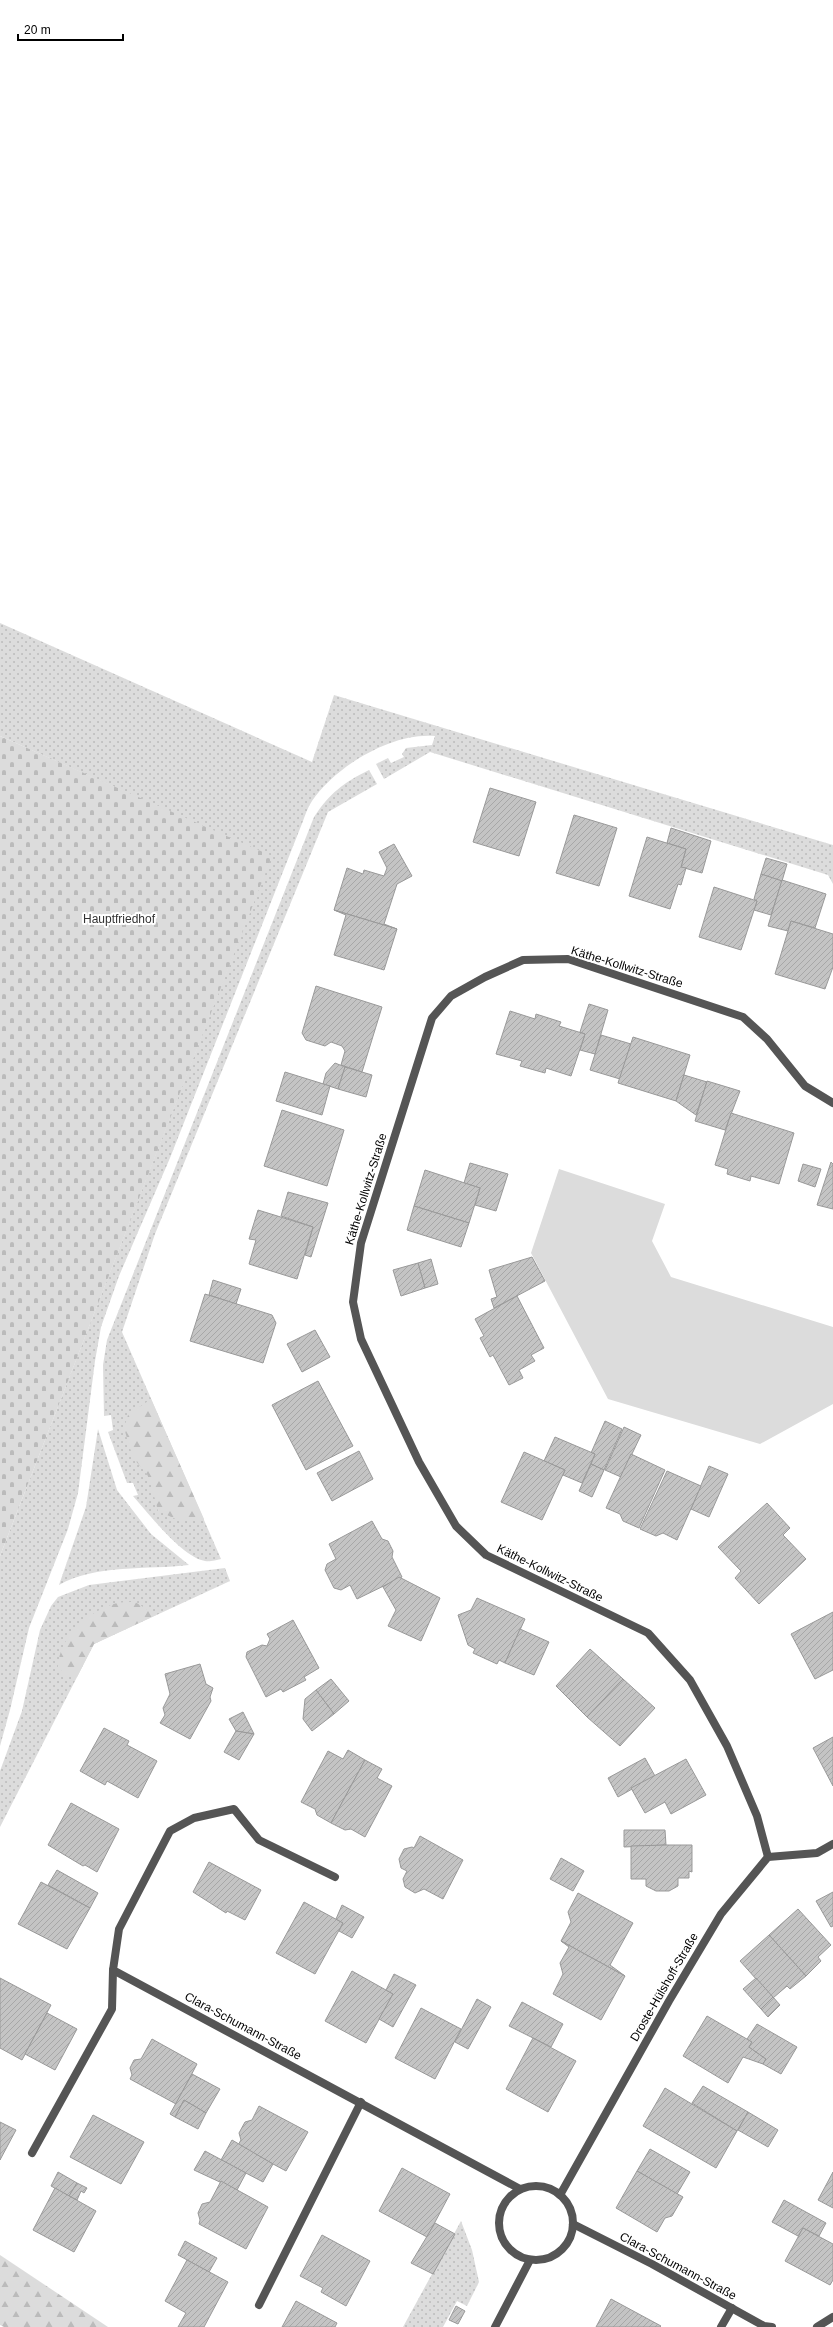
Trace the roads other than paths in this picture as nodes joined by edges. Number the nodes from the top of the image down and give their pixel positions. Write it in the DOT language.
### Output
graph roads {
  1 [pos="833,1103"];
  2 [pos="833,1844"];
  3 [pos="768,1857"];
  4 [pos="335,1876"];
  5 [pos="113,1970"];
  6 [pos="361,2102"];
  7 [pos="32,2152"];
  8 [pos="520,2189"];
  9 [pos="560,2194"];
  10 [pos="573,2224"];
  11 [pos="530,2260"];
  12 [pos="259,2305"];
  13 [pos="732,2308"];
  14 [pos="833,2317"];
  15 [pos="495,2327"];
  16 [pos="721,2327"];
  17 [pos="772,2327"];
  18 [pos="817,2327"];
  1 -- 3 [label="street, Käthe-Kollwitz-Straße"];
  2 -- 3 [label="street"];
  3 -- 9 [label="street, Droste-Hülshoff-Straße"];
  4 -- 5 [label="street"];
  5 -- 6 [label="street, Clara-Schumann-Straße"];
  5 -- 7 [label="street"];
  6 -- 8 [label="street, Clara-Schumann-Straße"];
  6 -- 12 [label="street"];
  8 -- 9 [label="street"];
  8 -- 11 [label="street"];
  9 -- 10 [label="street"];
  10 -- 11 [label="street"];
  10 -- 13 [label="street, Clara-Schumann-Straße"];
  11 -- 15 [label="street"];
  13 -- 16 [label="street"];
  13 -- 17 [label="street, Clara-Schumann-Straße"];
  14 -- 18 [label="street"];
}
